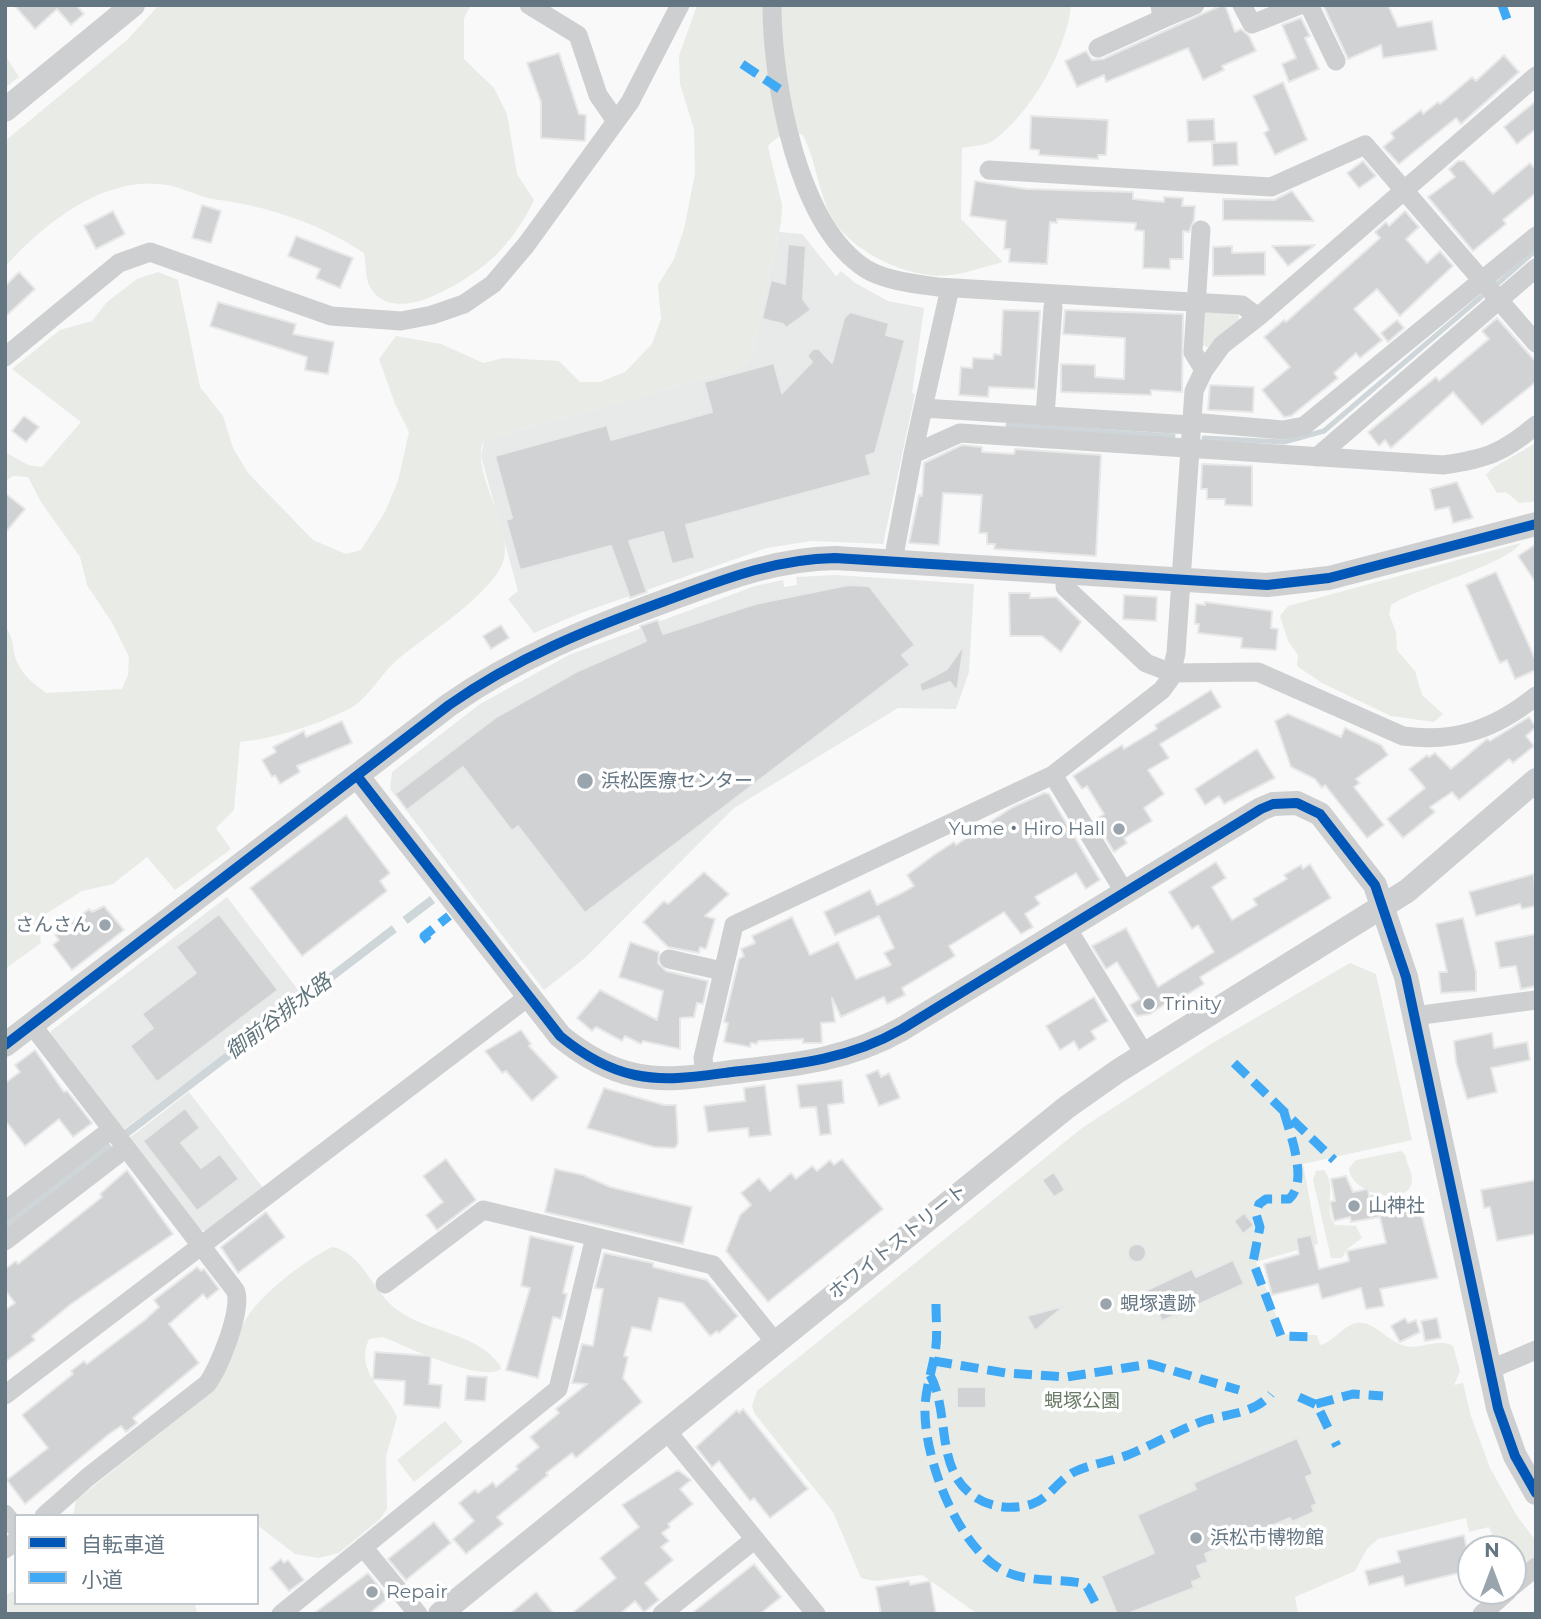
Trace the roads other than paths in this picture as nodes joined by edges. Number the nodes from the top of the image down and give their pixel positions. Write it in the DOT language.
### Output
graph roads {
  1 [pos="133,5"];
  2 [pos="529,5"];
  3 [pos="680,5"];
  4 [pos="772,5"];
  5 [pos="1195,5"];
  6 [pos="1242,5"];
  7 [pos="1300,5"];
  8 [pos="1309,5"];
  9 [pos="1161,12"];
  10 [pos="1098,48"];
  11 [pos="1336,61"];
  12 [pos="1536,76"];
  13 [pos="5,110"];
  14 [pos="616,121"];
  15 [pos="989,170"];
  16 [pos="1402,190"];
  17 [pos="1201,230"];
  18 [pos="1536,236"];
  19 [pos="1536,268"];
  20 [pos="1481,283"];
  21 [pos="948,298"];
  22 [pos="1497,301"];
  23 [pos="1197,302"];
  24 [pos="1053,306"];
  25 [pos="1258,317"];
  26 [pos="1536,343"];
  27 [pos="5,357"];
  28 [pos="1204,370"];
  29 [pos="923,408"];
  30 [pos="1045,415"];
  31 [pos="1191,424"];
  32 [pos="1536,425"];
  33 [pos="1189,449"];
  34 [pos="913,454"];
  35 [pos="1317,457"];
  36 [pos="1536,524"];
  37 [pos="893,561"];
  38 [pos="1066,573"];
  39 [pos="1178,581"];
  40 [pos="1172,673"];
  41 [pos="1536,696"];
  42 [pos="1053,775"];
  43 [pos="358,777"];
  44 [pos="1536,780"];
  45 [pos="1125,893"];
  46 [pos="1382,907"];
  47 [pos="1067,928"];
  48 [pos="669,959"];
  49 [pos="722,971"];
  50 [pos="528,997"];
  51 [pos="1536,1000"];
  52 [pos="1414,1016"];
  53 [pos="32,1025"];
  54 [pos="5,1045"];
  55 [pos="1145,1055"];
  56 [pos="705,1075"];
  57 [pos="112,1129"];
  58 [pos="127,1148"];
  59 [pos="5,1211"];
  60 [pos="594,1237"];
  61 [pos="5,1241"];
  62 [pos="201,1245"];
  63 [pos="385,1284"];
  64 [pos="775,1342"];
  65 [pos="1536,1350"];
  66 [pos="1489,1370"];
  67 [pos="5,1395"];
  68 [pos="666,1430"];
  69 [pos="1536,1493"];
  70 [pos="46,1514"];
  71 [pos="755,1538"];
  72 [pos="363,1547"];
  73 [pos="281,1614"];
  74 [pos="418,1614"];
  75 [pos="440,1614"];
  76 [pos="662,1614"];
  77 [pos="816,1614"];
  1 -- 13 [label="street"];
  2 -- 14 [label="street"];
  3 -- 14 [label="street"];
  4 -- 23 [label="street"];
  5 -- 9 [label="street"];
  6 -- 7 [label="street"];
  8 -- 11 [label="street"];
  9 -- 10 [label="street"];
  12 -- 16 [label="street"];
  14 -- 27 [label="street"];
  15 -- 16 [label="street"];
  16 -- 20 [label="street"];
  16 -- 25 [label="street"];
  17 -- 23 [label="street"];
  18 -- 20 [label="street"];
  19 -- 22 [label="street"];
  20 -- 22 [label="street"];
  20 -- 31 [label="street"];
  21 -- 29 [label="street"];
  22 -- 26 [label="street"];
  22 -- 35 [label="street"];
  23 -- 25 [label="street"];
  23 -- 28 [label="street"];
  24 -- 30 [label="street"];
  25 -- 28 [label="street"];
  28 -- 31 [label="street"];
  29 -- 30 [label="street"];
  29 -- 34 [label="street"];
  30 -- 31 [label="street"];
  31 -- 33 [label="street"];
  32 -- 35 [label="street"];
  33 -- 34 [label="street"];
  33 -- 35 [label="street"];
  33 -- 39 [label="street"];
  34 -- 37 [label="street"];
  36 -- 39 [label="street"];
  37 -- 38 [label="street"];
  37 -- 43 [label="street"];
  38 -- 39 [label="street"];
  38 -- 40 [label="street"];
  39 -- 40 [label="street"];
  40 -- 41 [label="street"];
  40 -- 42 [label="street"];
  42 -- 45 [label="street"];
  42 -- 49 [label="street"];
  43 -- 50 [label="street"];
  43 -- 53 [label="street"];
  44 -- 46 [label="street, ホワイトストリート"];
  45 -- 46 [label="street"];
  45 -- 47 [label="street"];
  46 -- 52 [label="street"];
  46 -- 55 [label="street, ホワイトストリート"];
  47 -- 55 [label="street"];
  47 -- 56 [label="street"];
  48 -- 49 [label="street"];
  49 -- 56 [label="street"];
  50 -- 56 [label="street"];
  50 -- 62 [label="street"];
  51 -- 52 [label="street"];
  52 -- 66 [label="street"];
  53 -- 54 [label="street"];
  53 -- 57 [label="street"];
  55 -- 64 [label="street, ホワイトストリート"];
  57 -- 58 [label="street"];
  57 -- 59 [label="street"];
  58 -- 61 [label="street"];
  58 -- 62 [label="street"];
  60 -- 63 [label="street"];
  60 -- 64 [label="street"];
  60 -- 72 [label="street"];
  62 -- 67 [label="street"];
  62 -- 70 [label="street"];
  64 -- 68 [label="street, ホワイトストリート"];
  65 -- 66 [label="street"];
  66 -- 69 [label="street"];
  68 -- 71 [label="street"];
  68 -- 75 [label="street, ホワイトストリート"];
  71 -- 76 [label="street"];
  71 -- 77 [label="street"];
  72 -- 73 [label="street"];
  72 -- 74 [label="street"];
}
